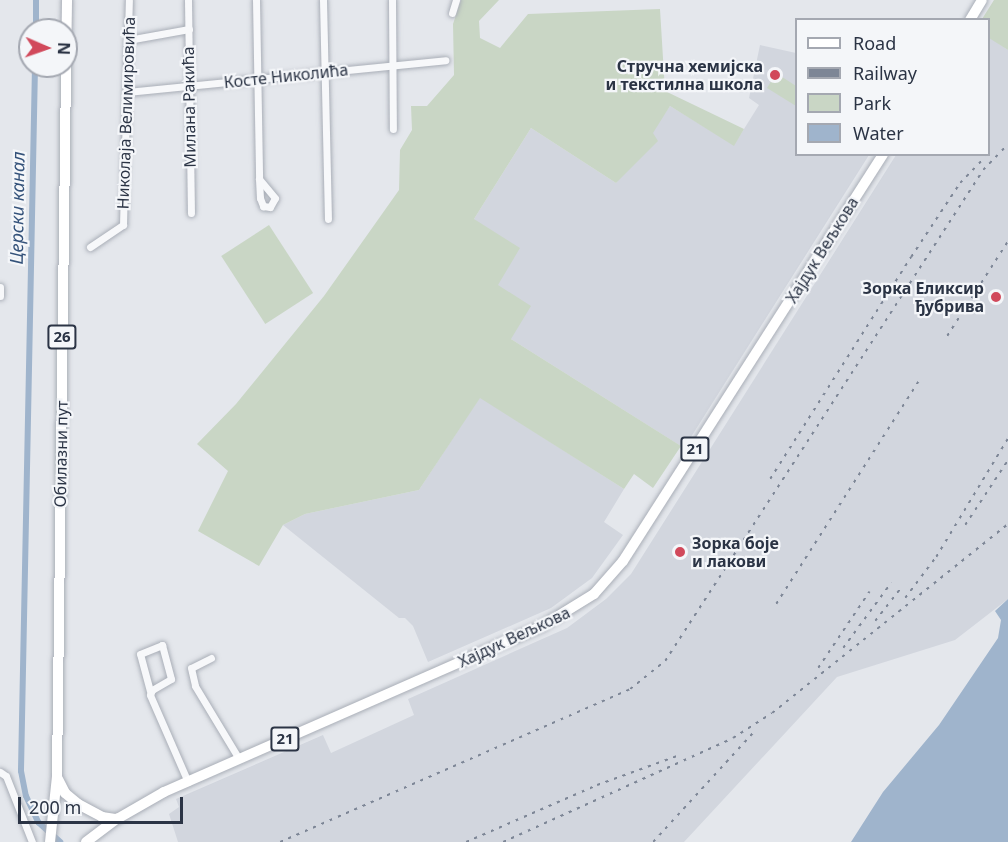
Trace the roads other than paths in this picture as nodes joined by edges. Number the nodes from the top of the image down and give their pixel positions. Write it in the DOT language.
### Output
graph roads {
  1 [pos="67,0"];
  2 [pos="129,0"];
  3 [pos="188,0"];
  4 [pos="256,0"];
  5 [pos="323,0"];
  6 [pos="392,0"];
  7 [pos="456,0"];
  8 [pos="982,0"];
  9 [pos="452,13"];
  10 [pos="67,18"];
  11 [pos="971,18"];
  12 [pos="189,29"];
  13 [pos="128,40"];
  14 [pos="445,60"];
  15 [pos="393,65"];
  16 [pos="325,71"];
  17 [pos="66,78"];
  18 [pos="257,79"];
  19 [pos="188,86"];
  20 [pos="127,92"];
  21 [pos="393,129"];
  22 [pos="882,156"];
  23 [pos="259,179"];
  24 [pos="192,213"];
  25 [pos="328,219"];
  26 [pos="90,247"];
  27 [pos="0,287"];
  28 [pos="0,296"];
  29 [pos="211,658"];
  30 [pos="150,691"];
  31 [pos="239,759"];
  32 [pos="0,772"];
  33 [pos="57,776"];
  34 [pos="188,782"];
  35 [pos="117,819"];
  36 [pos="90,839"];
  37 [pos="32,842"];
  38 [pos="50,842"];
  1 -- 10 [label="main road, Обилазни пут / 26"];
  2 -- 13 [label="street, Николаја Велимировића"];
  3 -- 12 [label="street, Милана Ракића"];
  4 -- 18 [label="street"];
  5 -- 16 [label="street"];
  6 -- 15 [label="street"];
  7 -- 9 [label="street"];
  8 -- 11 [label="main road"];
  12 -- 13 [label="street"];
  12 -- 19 [label="street, Милана Ракића"];
  13 -- 20 [label="street, Николаја Велимировића"];
  14 -- 15 [label="street, Косте Николића"];
  15 -- 16 [label="street, Косте Николића"];
  15 -- 21 [label="street"];
  16 -- 18 [label="street, Косте Николића"];
  16 -- 25 [label="street"];
  17 -- 33 [label="main road, Обилазни пут / 26"];
  18 -- 19 [label="street, Косте Николића"];
  18 -- 23 [label="street"];
  19 -- 20 [label="street, Косте Николића"];
  19 -- 24 [label="street, Милана Ракића"];
  20 -- 26 [label="street, Николаја Велимировића"];
  22 -- 31 [label="main road, Хајдук Вељкова / 21"];
  27 -- 28 [label="street"];
  29 -- 31 [label="street"];
  30 -- 30 [label="street"];
  30 -- 34 [label="street"];
  31 -- 34 [label="main road, Хајдук Вељкова / 21"];
  32 -- 37 [label="street"];
  33 -- 35 [label="main road"];
  33 -- 38 [label="main road, Обилазни пут / 26"];
  34 -- 35 [label="main road, Хајдук Вељкова / 21"];
  35 -- 36 [label="main road, 21"];
}
